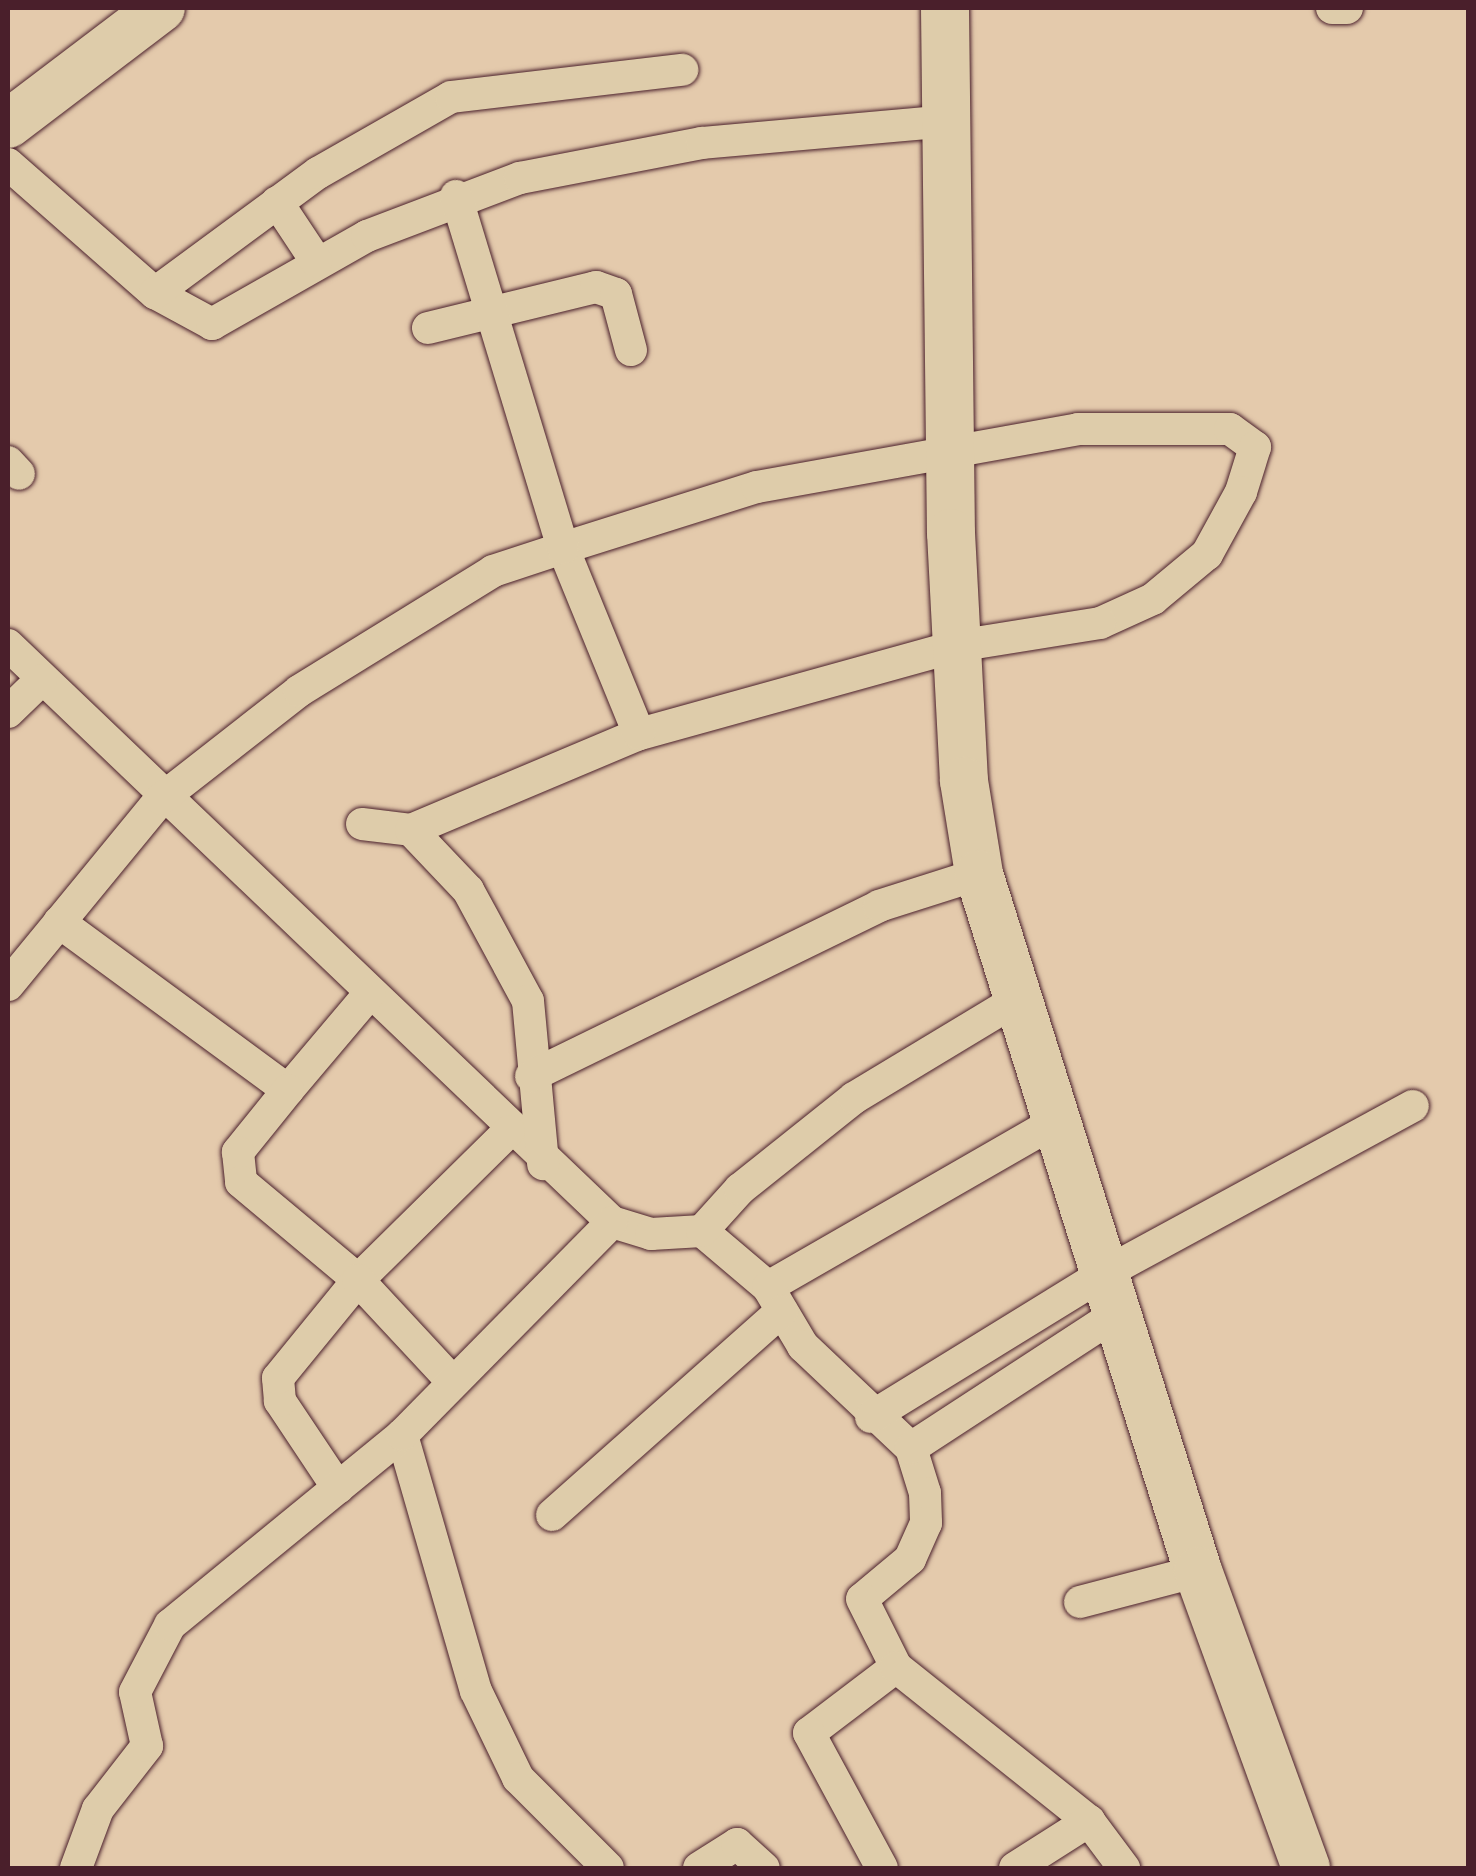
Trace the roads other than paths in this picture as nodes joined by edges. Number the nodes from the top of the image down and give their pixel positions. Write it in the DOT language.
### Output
graph roads {
  1 [pos="161,8"];
  2 [pos="945,8"];
  3 [pos="1332,8"];
  4 [pos="1347,8"];
  5 [pos="682,70"];
  6 [pos="946,121"];
  7 [pos="8,124"];
  8 [pos="8,164"];
  9 [pos="456,196"];
  10 [pos="277,202"];
  11 [pos="316,261"];
  12 [pos="155,293"];
  13 [pos="492,311"];
  14 [pos="428,328"];
  15 [pos="631,350"];
  16 [pos="952,448"];
  17 [pos="563,548"];
  18 [pos="8,645"];
  19 [pos="957,646"];
  20 [pos="41,680"];
  21 [pos="8,712"];
  22 [pos="640,734"];
  23 [pos="160,798"];
  24 [pos="362,824"];
  25 [pos="411,830"];
  26 [pos="979,874"];
  27 [pos="59,922"];
  28 [pos="8,985"];
  29 [pos="370,993"];
  30 [pos="1013,1002"];
  31 [pos="531,1076"];
  32 [pos="288,1090"];
  33 [pos="1413,1106"];
  34 [pos="1056,1121"];
  35 [pos="509,1131"];
  36 [pos="542,1164"];
  37 [pos="612,1222"];
  38 [pos="702,1232"];
  39 [pos="358,1280"];
  40 [pos="1114,1291"];
  41 [pos="775,1299"];
  42 [pos="450,1379"];
  43 [pos="870,1416"];
  44 [pos="402,1435"];
  45 [pos="911,1448"];
  46 [pos="338,1488"];
  47 [pos="552,1515"];
  48 [pos="1198,1571"];
  49 [pos="1080,1602"];
  50 [pos="896,1667"];
  51 [pos="1089,1821"];
  52 [pos="76,1868"];
  53 [pos="608,1868"];
  54 [pos="700,1868"];
  55 [pos="764,1868"];
  56 [pos="882,1868"];
  57 [pos="1016,1868"];
  58 [pos="1124,1868"];
  59 [pos="1306,1868"];
  1 -- 7 [label="street"];
  2 -- 6 [label="street"];
  3 -- 4 [label="street"];
  5 -- 10 [label="street"];
  6 -- 9 [label="street"];
  6 -- 16 [label="street"];
  8 -- 12 [label="street"];
  9 -- 11 [label="street"];
  9 -- 13 [label="street"];
  10 -- 11 [label="street"];
  10 -- 12 [label="street"];
  11 -- 12 [label="street"];
  13 -- 14 [label="street"];
  13 -- 15 [label="street"];
  13 -- 17 [label="street"];
  16 -- 17 [label="street"];
  16 -- 19 [label="street"];
  16 -- 19 [label="street"];
  17 -- 22 [label="street"];
  17 -- 23 [label="street"];
  18 -- 20 [label="street"];
  19 -- 22 [label="street"];
  19 -- 26 [label="street"];
  20 -- 21 [label="street"];
  20 -- 23 [label="street"];
  22 -- 25 [label="street"];
  23 -- 27 [label="street"];
  23 -- 29 [label="street"];
  24 -- 25 [label="street"];
  25 -- 31 [label="street"];
  26 -- 30 [label="street"];
  26 -- 31 [label="street"];
  27 -- 28 [label="street"];
  27 -- 32 [label="street"];
  29 -- 32 [label="street"];
  29 -- 35 [label="street"];
  30 -- 34 [label="street"];
  30 -- 38 [label="street"];
  31 -- 36 [label="street"];
  32 -- 39 [label="street"];
  33 -- 40 [label="street"];
  34 -- 40 [label="street"];
  34 -- 41 [label="street"];
  35 -- 36 [label="street"];
  35 -- 39 [label="street"];
  36 -- 37 [label="street"];
  37 -- 38 [label="street"];
  37 -- 42 [label="street"];
  38 -- 41 [label="street"];
  39 -- 42 [label="street"];
  39 -- 46 [label="street"];
  40 -- 43 [label="street"];
  40 -- 45 [label="street"];
  40 -- 48 [label="street"];
  41 -- 43 [label="street"];
  41 -- 47 [label="street"];
  42 -- 44 [label="street"];
  43 -- 45 [label="street"];
  44 -- 46 [label="street"];
  44 -- 53 [label="street"];
  45 -- 50 [label="street"];
  46 -- 52 [label="street"];
  48 -- 49 [label="street"];
  48 -- 59 [label="street"];
  50 -- 51 [label="street"];
  50 -- 56 [label="street"];
  51 -- 57 [label="street"];
  51 -- 58 [label="street"];
  54 -- 55 [label="street"];
}
